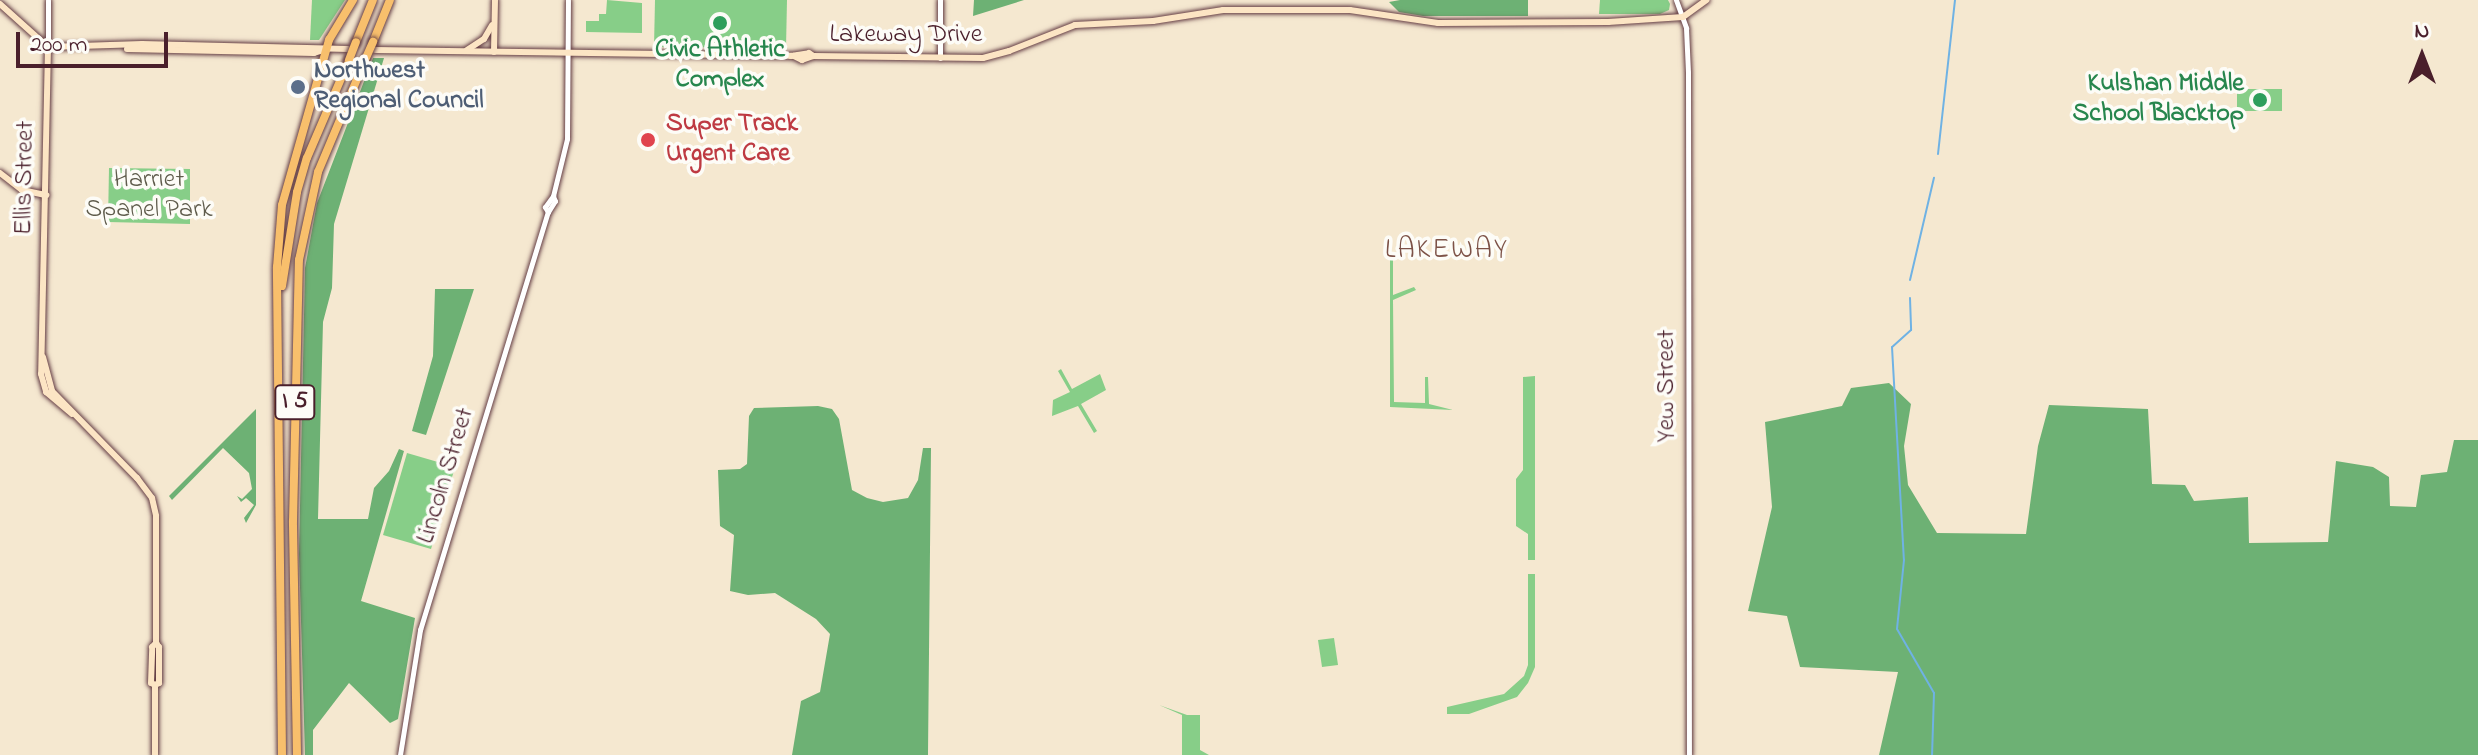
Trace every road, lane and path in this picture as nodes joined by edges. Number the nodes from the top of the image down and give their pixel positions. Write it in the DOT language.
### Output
graph roads {
  1 [pos="48,0"];
  2 [pos="353,0"];
  3 [pos="373,0"];
  4 [pos="391,0"];
  5 [pos="495,0"];
  6 [pos="568,0"];
  7 [pos="940,0"];
  8 [pos="1676,0"];
  9 [pos="1706,0"];
  10 [pos="0,4"];
  11 [pos="1683,17"];
  12 [pos="494,18"];
  13 [pos="216,45"];
  14 [pos="374,46"];
  15 [pos="48,47"];
  16 [pos="123,48"];
  17 [pos="327,49"];
  18 [pos="348,49"];
  19 [pos="464,51"];
  20 [pos="197,52"];
  21 [pos="494,52"];
  22 [pos="568,53"];
  23 [pos="940,58"];
  24 [pos="0,173"];
  25 [pos="46,195"];
  26 [pos="280,355"];
  27 [pos="155,755"];
  28 [pos="282,755"];
  29 [pos="297,755"];
  30 [pos="400,755"];
  31 [pos="1689,755"];
  1 -- 15 [label="street, Ellis Street"];
  2 -- 17 [label="highway"];
  3 -- 26 [label="highway, I 5, bridge"];
  4 -- 14 [label="highway, I 5"];
  5 -- 12 [label="main road"];
  6 -- 22 [label="street, Lincoln Street"];
  7 -- 23 [label="street"];
  8 -- 11 [label="street, Yew Street"];
  9 -- 11 [label="main road"];
  10 -- 15 [label="main road"];
  11 -- 23 [label="main road, Lakeway Drive"];
  11 -- 31 [label="street, Yew Street"];
  12 -- 19 [label="main road"];
  12 -- 21 [label="main road"];
  13 -- 16 [label="main road"];
  13 -- 17 [label="main road"];
  13 -- 20 [label="main road"];
  14 -- 19 [label="main road, Lakeway Drive"];
  14 -- 29 [label="highway, I 5, bridge"];
  15 -- 16 [label="main road"];
  15 -- 25 [label="main road, Ellis Street"];
  16 -- 20 [label="main road"];
  17 -- 18 [label="main road"];
  17 -- 20 [label="main road"];
  17 -- 26 [label="highway"];
  19 -- 21 [label="main road, Lakeway Drive"];
  21 -- 22 [label="main road, Lakeway Drive"];
  22 -- 23 [label="main road, Lakeway Drive"];
  22 -- 30 [label="street, Lincoln Street"];
  24 -- 25 [label="main road"];
  25 -- 27 [label="main road, Ellis Street"];
  26 -- 28 [label="highway, I 5"];
}
